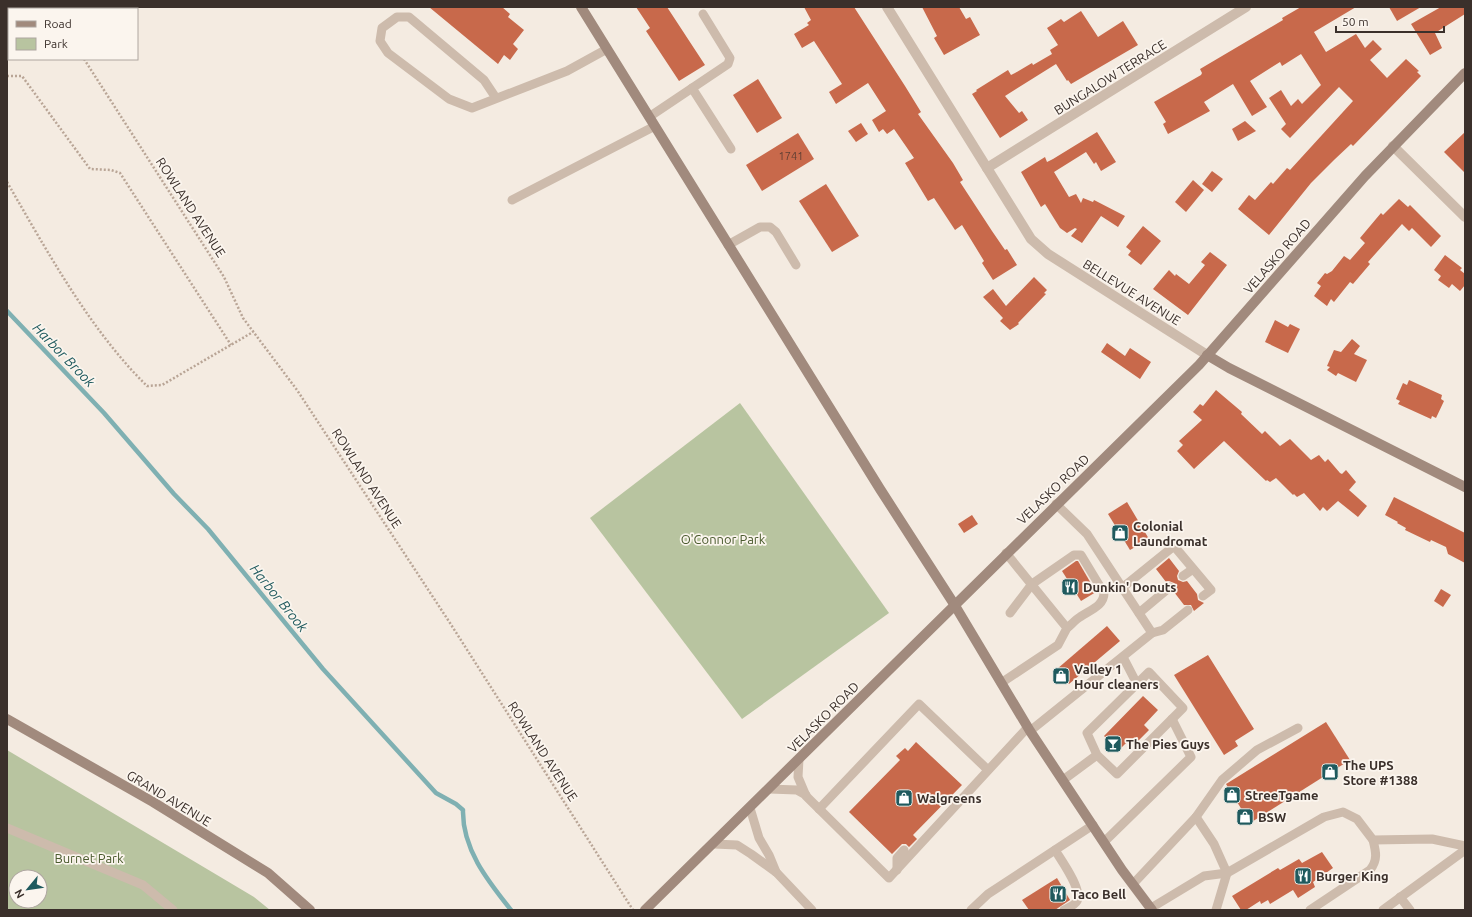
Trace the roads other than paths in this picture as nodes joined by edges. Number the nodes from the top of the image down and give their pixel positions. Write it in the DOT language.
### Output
graph roads {
  1 [pos="581,7"];
  2 [pos="887,7"];
  3 [pos="1246,7"];
  4 [pos="703,14"];
  5 [pos="607,49"];
  6 [pos="1465,73"];
  7 [pos="692,88"];
  8 [pos="496,98"];
  9 [pos="652,122"];
  10 [pos="1393,146"];
  11 [pos="731,149"];
  12 [pos="987,168"];
  13 [pos="512,200"];
  14 [pos="1465,217"];
  15 [pos="728,245"];
  16 [pos="796,264"];
  17 [pos="1207,355"];
  18 [pos="1465,487"];
  19 [pos="1056,504"];
  20 [pos="1006,553"];
  21 [pos="1193,569"];
  22 [pos="1184,576"];
  23 [pos="1032,584"];
  24 [pos="1170,587"];
  25 [pos="1122,588"];
  26 [pos="1203,596"];
  27 [pos="954,604"];
  28 [pos="1188,610"];
  29 [pos="1010,613"];
  30 [pos="1139,613"];
  31 [pos="1068,628"];
  32 [pos="1152,633"];
  33 [pos="1123,657"];
  34 [pos="1001,683"];
  35 [pos="1137,684"];
  36 [pos="7,719"];
  37 [pos="1172,719"];
  38 [pos="1298,728"];
  39 [pos="1029,729"];
  40 [pos="1097,755"];
  41 [pos="799,759"];
  42 [pos="988,770"];
  43 [pos="1063,780"];
  44 [pos="769,789"];
  45 [pos="806,796"];
  46 [pos="750,808"];
  47 [pos="819,809"];
  48 [pos="1196,817"];
  49 [pos="1092,825"];
  50 [pos="7,828"];
  51 [pos="932,832"];
  52 [pos="916,838"];
  53 [pos="1373,840"];
  54 [pos="1104,842"];
  55 [pos="714,844"];
  56 [pos="1465,846"];
  57 [pos="904,850"];
  58 [pos="1055,850"];
  59 [pos="1465,850"];
  60 [pos="897,870"];
  61 [pos="776,872"];
  62 [pos="1227,873"];
  63 [pos="1133,884"];
  64 [pos="1400,897"];
  65 [pos="1152,909"];
  66 [pos="173,910"];
  67 [pos="310,910"];
  68 [pos="645,910"];
  69 [pos="812,910"];
  70 [pos="971,910"];
  71 [pos="1064,910"];
  72 [pos="1216,910"];
  73 [pos="1310,910"];
  74 [pos="1383,910"];
  75 [pos="1410,910"];
  1 -- 5 [label="street"];
  2 -- 12 [label="street, BELLEVUE AVENUE"];
  3 -- 12 [label="street, BUNGALOW TERRACE"];
  4 -- 7 [label="lane"];
  5 -- 8 [label="lane"];
  5 -- 9 [label="street"];
  6 -- 10 [label="street, VELASKO ROAD"];
  7 -- 9 [label="lane"];
  7 -- 11 [label="lane"];
  8 -- 8 [label="lane"];
  9 -- 13 [label="lane"];
  9 -- 15 [label="street"];
  10 -- 14 [label="street"];
  10 -- 17 [label="street, VELASKO ROAD"];
  12 -- 17 [label="street, BELLEVUE AVENUE"];
  15 -- 16 [label="lane"];
  15 -- 27 [label="street"];
  17 -- 18 [label="street, BELLEVUE AVENUE"];
  17 -- 19 [label="street, VELASKO ROAD"];
  19 -- 20 [label="street, VELASKO ROAD"];
  19 -- 25 [label="lane"];
  20 -- 23 [label="lane"];
  20 -- 27 [label="street, VELASKO ROAD"];
  21 -- 22 [label="lane"];
  21 -- 25 [label="lane"];
  21 -- 26 [label="lane"];
  23 -- 29 [label="lane"];
  23 -- 31 [label="lane"];
  23 -- 31 [label="lane"];
  24 -- 30 [label="lane"];
  25 -- 30 [label="lane"];
  27 -- 34 [label="street"];
  27 -- 41 [label="street, VELASKO ROAD"];
  28 -- 32 [label="lane"];
  30 -- 32 [label="lane"];
  31 -- 34 [label="lane"];
  32 -- 33 [label="lane"];
  33 -- 35 [label="lane"];
  33 -- 39 [label="lane"];
  34 -- 39 [label="street"];
  35 -- 37 [label="lane"];
  35 -- 40 [label="lane"];
  36 -- 67 [label="street, GRAND AVENUE"];
  37 -- 40 [label="lane"];
  37 -- 54 [label="lane"];
  38 -- 48 [label="lane"];
  39 -- 42 [label="lane"];
  39 -- 43 [label="street"];
  40 -- 43 [label="lane"];
  41 -- 44 [label="street, VELASKO ROAD"];
  41 -- 45 [label="lane"];
  42 -- 47 [label="lane"];
  42 -- 51 [label="lane"];
  43 -- 49 [label="street"];
  44 -- 45 [label="lane"];
  44 -- 46 [label="street, VELASKO ROAD"];
  45 -- 47 [label="lane"];
  46 -- 55 [label="street, VELASKO ROAD"];
  46 -- 61 [label="lane"];
  47 -- 60 [label="lane"];
  48 -- 62 [label="lane"];
  48 -- 63 [label="lane"];
  49 -- 54 [label="street"];
  49 -- 58 [label="lane"];
  50 -- 66 [label="lane"];
  51 -- 52 [label="lane"];
  51 -- 60 [label="lane"];
  53 -- 56 [label="lane"];
  53 -- 62 [label="lane"];
  53 -- 73 [label="lane"];
  54 -- 63 [label="street"];
  55 -- 61 [label="lane"];
  55 -- 68 [label="street, VELASKO ROAD"];
  57 -- 60 [label="lane"];
  58 -- 70 [label="lane"];
  58 -- 71 [label="lane"];
  59 -- 64 [label="lane"];
  61 -- 69 [label="lane"];
  62 -- 65 [label="lane"];
  62 -- 72 [label="lane"];
  63 -- 65 [label="street"];
  64 -- 74 [label="lane"];
  64 -- 75 [label="lane"];
}
